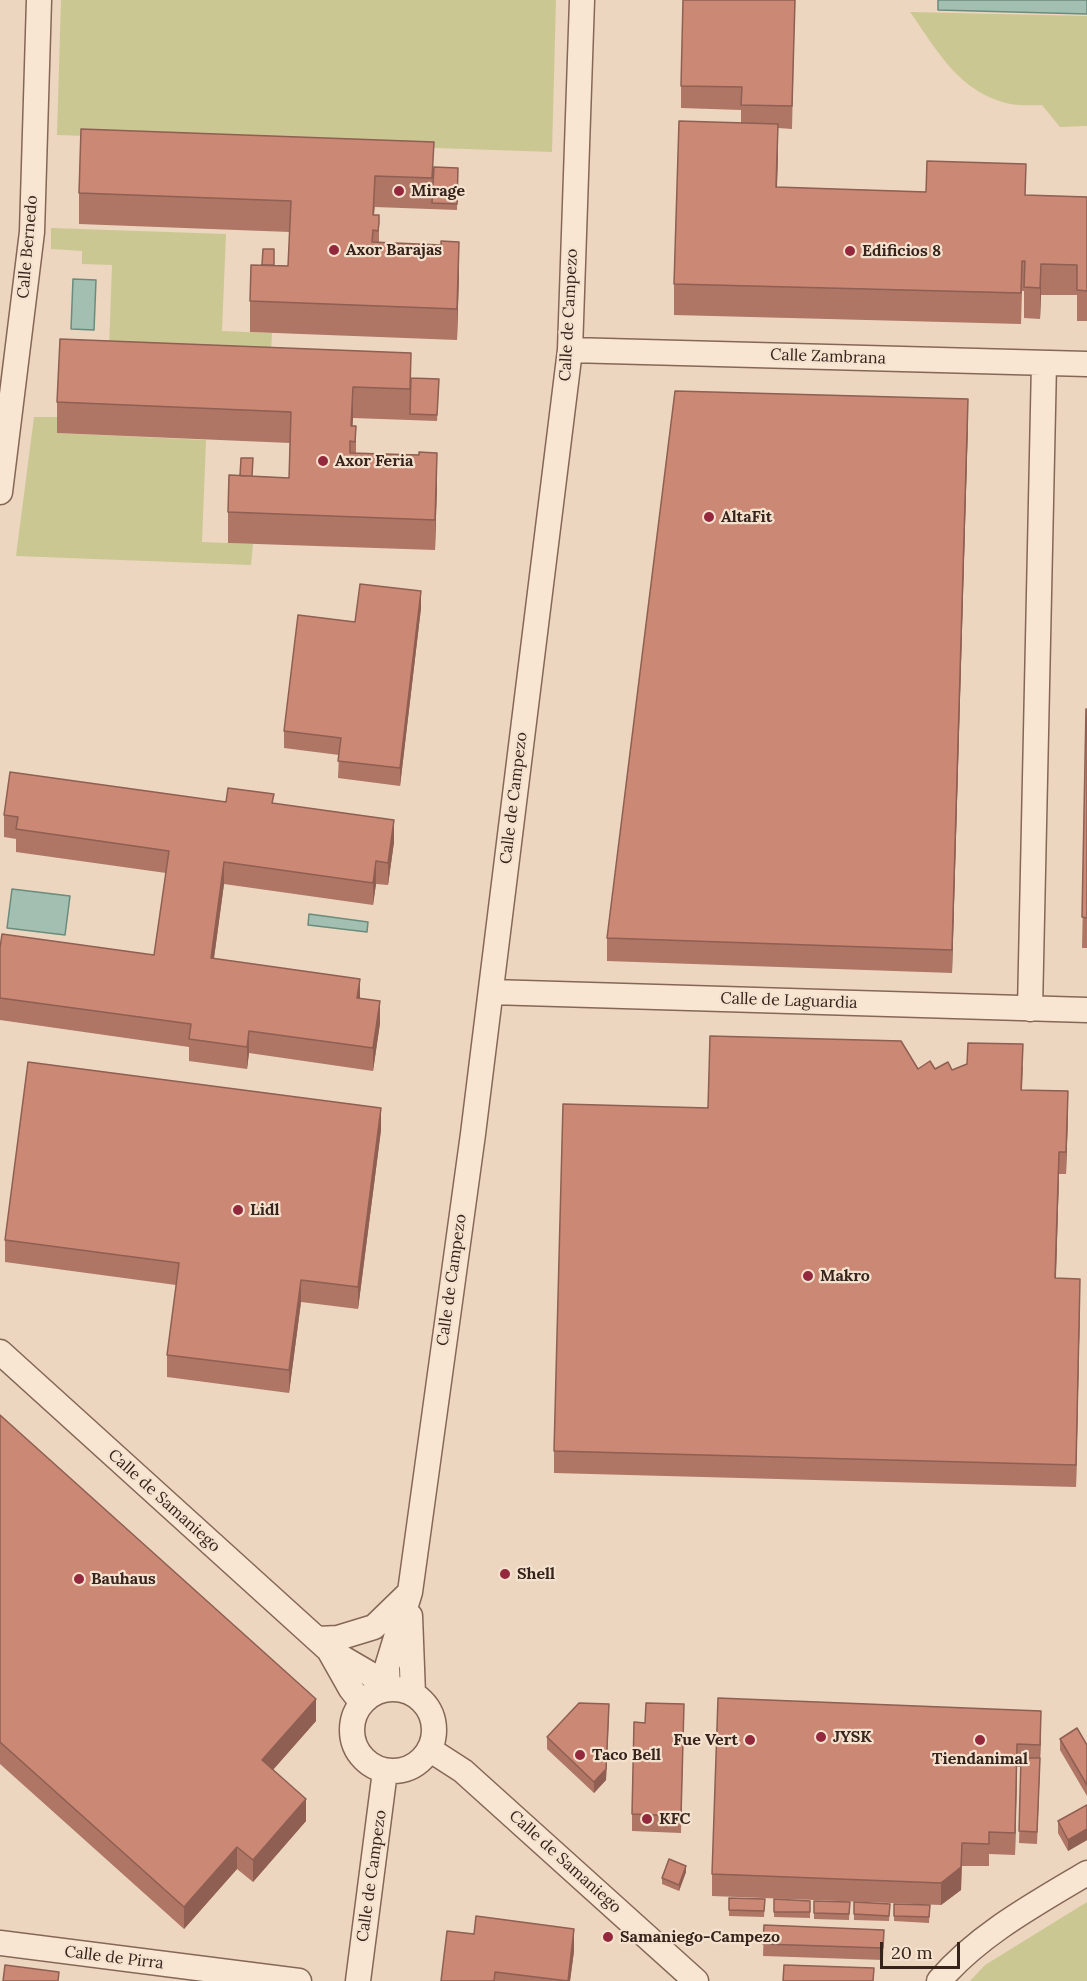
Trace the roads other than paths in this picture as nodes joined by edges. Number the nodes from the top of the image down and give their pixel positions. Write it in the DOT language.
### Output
graph roads {
  1 [pos="39,0"];
  2 [pos="582,0"];
  3 [pos="570,350"];
  4 [pos="1044,363"];
  5 [pos="1087,364"];
  6 [pos="0,492"];
  7 [pos="491,992"];
  8 [pos="1030,1009"];
  9 [pos="1087,1010"];
  10 [pos="0,1352"];
  11 [pos="410,1592"];
  12 [pos="323,1645"];
  13 [pos="387,1689"];
  14 [pos="413,1694"];
  15 [pos="362,1703"];
  16 [pos="429,1749"];
  17 [pos="385,1771"];
  18 [pos="1087,1873"];
  19 [pos="0,1943"];
  20 [pos="299,1981"];
  21 [pos="358,1981"];
  22 [pos="696,1981"];
  23 [pos="939,1981"];
  1 -- 6 [label="street, Calle Bernedo"];
  2 -- 3 [label="street, Calle de Campezo"];
  3 -- 4 [label="street, Calle Zambrana"];
  3 -- 7 [label="street, Calle de Campezo"];
  4 -- 5 [label="street, Calle Zambrana"];
  4 -- 8 [label="street"];
  7 -- 8 [label="street, Calle de Laguardia"];
  7 -- 11 [label="street, Calle de Campezo"];
  8 -- 9 [label="street, Calle de Laguardia"];
  10 -- 12 [label="street, Calle de Samaniego"];
  11 -- 12 [label="street"];
  11 -- 13 [label="street, Calle de Campezo"];
  11 -- 14 [label="street, Calle de Campezo"];
  12 -- 13 [label="street, Calle de Samaniego"];
  12 -- 15 [label="street, Calle de Samaniego"];
  13 -- 14 [label="street"];
  13 -- 15 [label="street"];
  14 -- 16 [label="street"];
  15 -- 17 [label="street"];
  16 -- 17 [label="street"];
  16 -- 22 [label="street, Calle de Samaniego"];
  17 -- 21 [label="street, Calle de Campezo"];
  18 -- 23 [label="street"];
  19 -- 20 [label="street, Calle de Pirra"];
}
